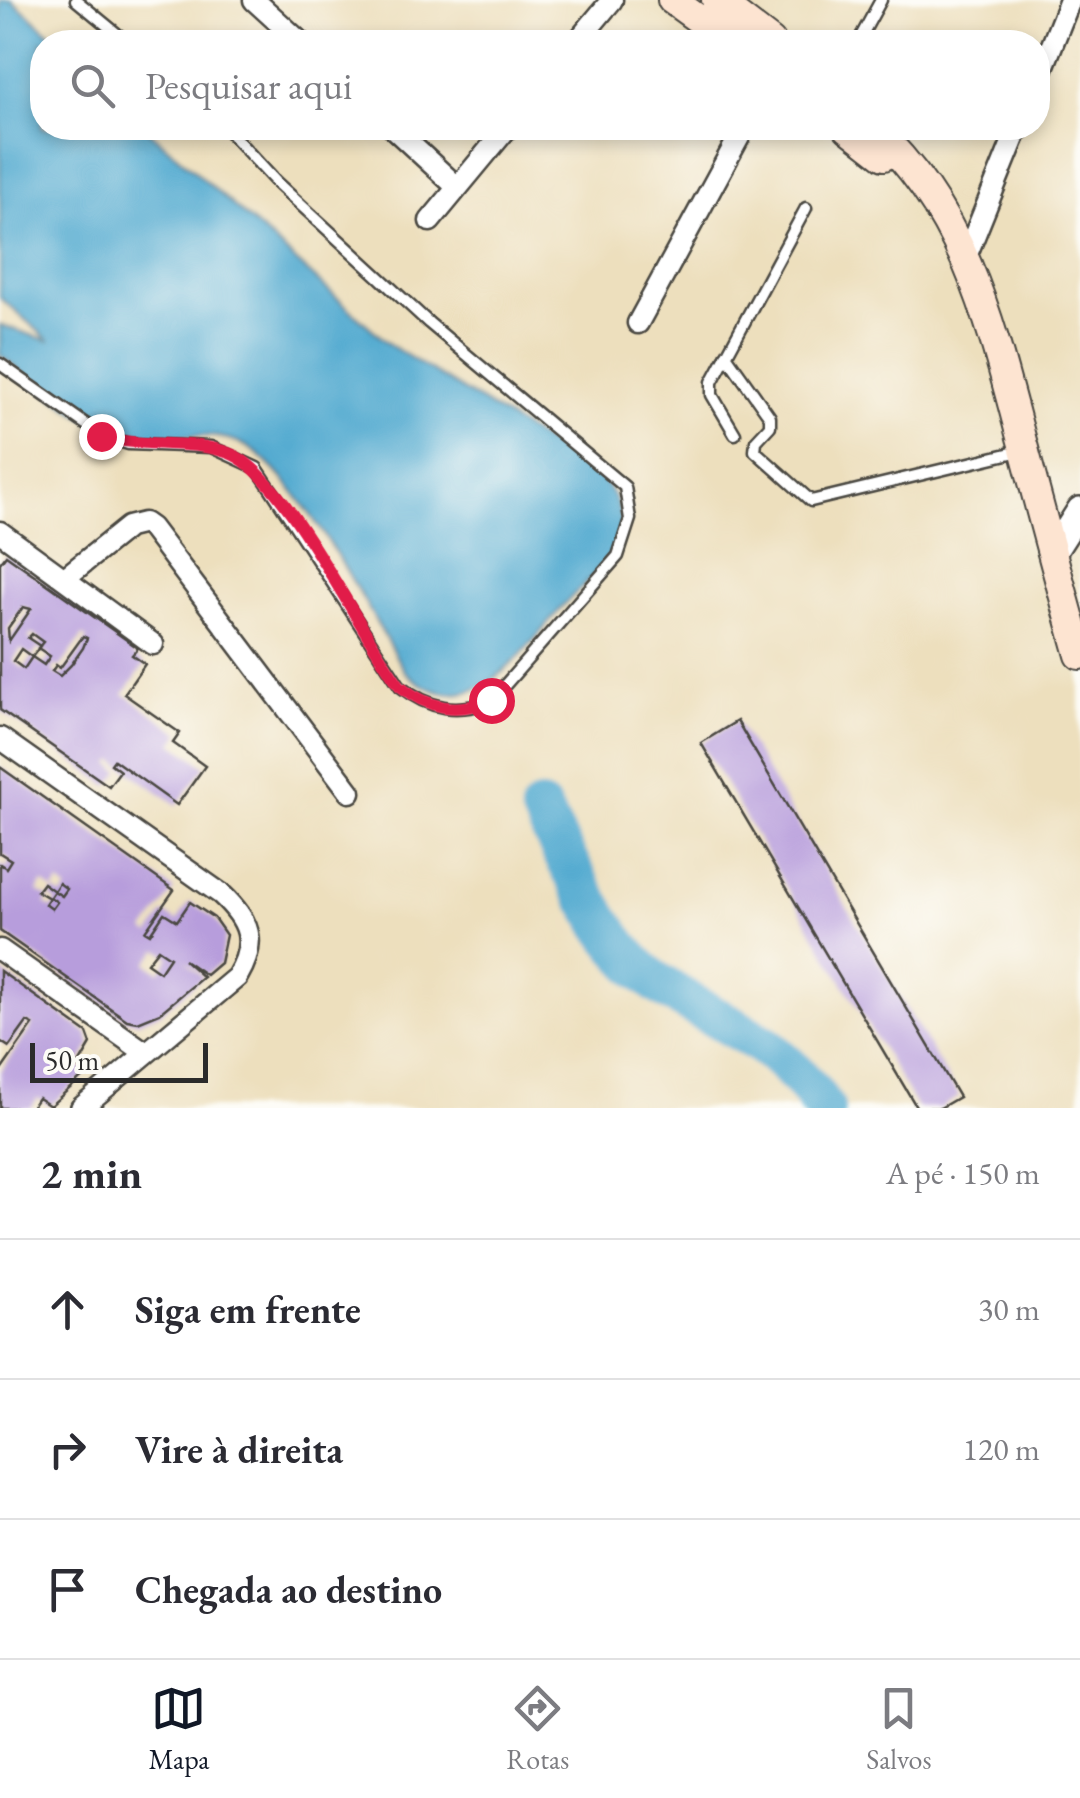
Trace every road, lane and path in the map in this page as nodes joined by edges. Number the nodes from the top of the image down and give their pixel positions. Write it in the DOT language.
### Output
graph roads {
  1 [pos="76,0"];
  2 [pos="254,0"];
  3 [pos="612,0"];
  4 [pos="672,0"];
  5 [pos="716,0"];
  6 [pos="881,0"];
  7 [pos="1070,0"];
  8 [pos="112,30"];
  9 [pos="287,30"];
  10 [pos="586,30"];
  11 [pos="713,30"];
  12 [pos="755,30"];
  13 [pos="865,30"];
  14 [pos="1050,50"];
  15 [pos="237,140"];
  16 [pos="406,140"];
  17 [pos="496,140"];
  18 [pos="737,140"];
  19 [pos="863,140"];
  20 [pos="884,140"];
  21 [pos="1013,140"];
  22 [pos="458,187"];
  23 [pos="928,192"];
  24 [pos="806,208"];
  25 [pos="430,221"];
  26 [pos="967,254"];
  27 [pos="638,323"];
  28 [pos="726,355"];
  29 [pos="0,364"];
  30 [pos="735,434"];
  31 [pos="1025,450"];
  32 [pos="1080,510"];
  33 [pos="0,532"];
  34 [pos="1052,554"];
  35 [pos="66,577"];
  36 [pos="154,644"];
  37 [pos="1080,656"];
  38 [pos="0,738"];
  39 [pos="350,792"];
  40 [pos="0,950"];
  41 [pos="146,1053"];
  42 [pos="81,1108"];
  1 -- 8 [label="lane"];
  2 -- 9 [label="street"];
  3 -- 10 [label="street"];
  4 -- 11 [label="main road"];
  5 -- 12 [label="main road"];
  6 -- 13 [label="lane"];
  7 -- 14 [label="street"];
  15 -- 29 [label="lane"];
  16 -- 22 [label="street"];
  17 -- 22 [label="street"];
  18 -- 27 [label="street"];
  19 -- 23 [label="main road"];
  20 -- 23 [label="main road"];
  21 -- 26 [label="street"];
  22 -- 25 [label="street"];
  23 -- 26 [label="main road"];
  24 -- 28 [label="lane"];
  26 -- 31 [label="main road"];
  28 -- 30 [label="lane"];
  28 -- 31 [label="lane"];
  31 -- 34 [label="main road"];
  32 -- 34 [label="street"];
  33 -- 35 [label="street"];
  34 -- 37 [label="main road"];
  35 -- 36 [label="street"];
  35 -- 39 [label="street"];
  38 -- 41 [label="street"];
  40 -- 41 [label="street"];
  41 -- 42 [label="street"];
}
